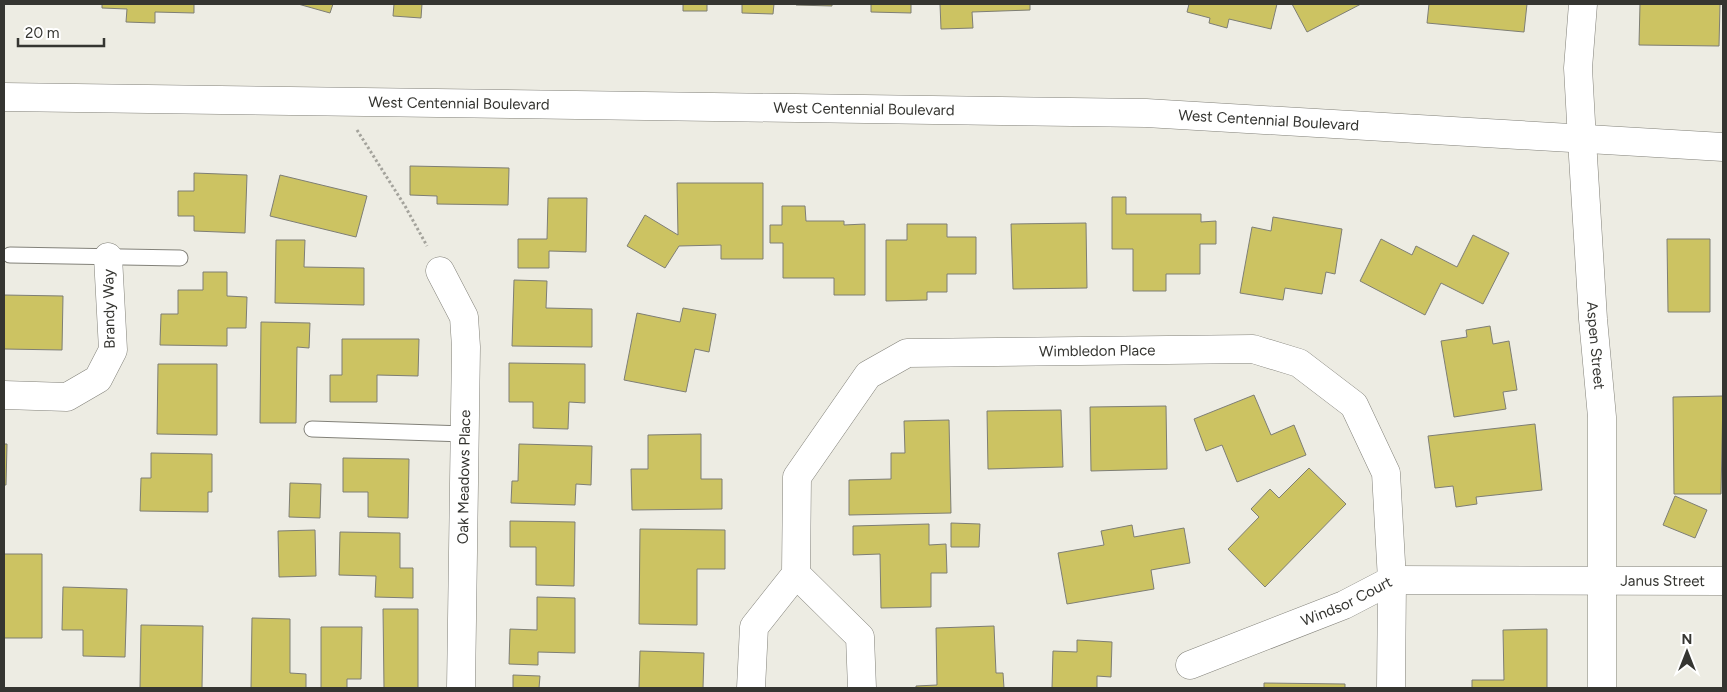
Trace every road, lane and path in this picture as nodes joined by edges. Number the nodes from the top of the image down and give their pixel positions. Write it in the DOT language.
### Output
graph roads {
  1 [pos="1583,4"];
  2 [pos="4,97"];
  3 [pos="339,102"];
  4 [pos="1582,140"];
  5 [pos="1723,147"];
  6 [pos="10,255"];
  7 [pos="108,257"];
  8 [pos="180,258"];
  9 [pos="440,271"];
  10 [pos="4,395"];
  11 [pos="312,429"];
  12 [pos="465,434"];
  13 [pos="796,574"];
  14 [pos="1602,579"];
  15 [pos="1392,580"];
  16 [pos="1723,581"];
  17 [pos="1190,665"];
  18 [pos="461,688"];
  19 [pos="751,688"];
  20 [pos="862,688"];
  21 [pos="1390,688"];
  22 [pos="1602,688"];
  1 -- 4 [label="street, Aspen Street"];
  2 -- 3 [label="street, West Centennial Boulevard"];
  3 -- 4 [label="street, West Centennial Boulevard"];
  3 -- 9 [label="path"];
  4 -- 5 [label="street, West Centennial Boulevard"];
  4 -- 14 [label="street, Aspen Street"];
  6 -- 7 [label="lane"];
  7 -- 8 [label="lane"];
  7 -- 10 [label="street, Brandy Way"];
  9 -- 12 [label="street, Oak Meadows Place"];
  11 -- 12 [label="lane"];
  12 -- 18 [label="street, Oak Meadows Place"];
  13 -- 15 [label="street, Wimbledon Place"];
  13 -- 19 [label="street"];
  13 -- 20 [label="street"];
  14 -- 15 [label="street, Windsor Court"];
  14 -- 16 [label="street, Janus Street"];
  14 -- 22 [label="street, Aspen Street"];
  15 -- 17 [label="street, Windsor Court"];
  15 -- 21 [label="street, Wimbledon Place"];
}
